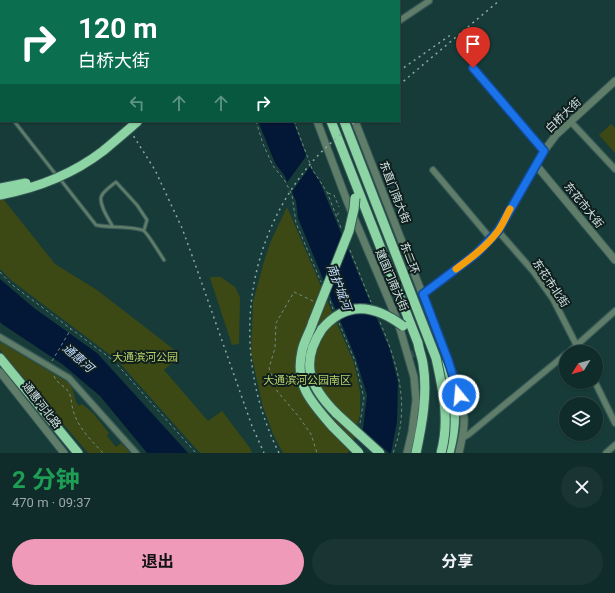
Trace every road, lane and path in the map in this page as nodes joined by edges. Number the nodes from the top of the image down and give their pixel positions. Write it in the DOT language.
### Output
graph roads {
  1 [pos="428,0"];
  2 [pos="400,20"];
  3 [pos="473,68"];
  4 [pos="615,81"];
  5 [pos="15,122"];
  6 [pos="128,122"];
  7 [pos="137,122"];
  8 [pos="294,122"];
  9 [pos="317,122"];
  10 [pos="331,122"];
  11 [pos="344,122"];
  12 [pos="355,122"];
  13 [pos="570,122"];
  14 [pos="544,151"];
  15 [pos="346,159"];
  16 [pos="536,165"];
  17 [pos="615,168"];
  18 [pos="433,170"];
  19 [pos="0,188"];
  20 [pos="327,192"];
  21 [pos="0,195"];
  22 [pos="339,207"];
  23 [pos="340,211"];
  24 [pos="336,216"];
  25 [pos="113,227"];
  26 [pos="342,230"];
  27 [pos="144,231"];
  28 [pos="498,231"];
  29 [pos="491,239"];
  30 [pos="350,251"];
  31 [pos="164,260"];
  32 [pos="615,260"];
  33 [pos="0,272"];
  34 [pos="423,294"];
  35 [pos="316,302"];
  36 [pos="372,303"];
  37 [pos="615,311"];
  38 [pos="380,321"];
  39 [pos="72,329"];
  40 [pos="0,336"];
  41 [pos="418,343"];
  42 [pos="577,345"];
  43 [pos="0,358"];
  44 [pos="436,358"];
  45 [pos="559,360"];
  46 [pos="49,365"];
  47 [pos="0,372"];
  48 [pos="598,389"];
  49 [pos="32,396"];
  50 [pos="615,423"];
  51 [pos="462,438"];
  52 [pos="615,445"];
  53 [pos="64,453"];
  54 [pos="78,453"];
  55 [pos="85,453"];
  56 [pos="103,453"];
  57 [pos="136,453"];
  58 [pos="196,453"];
  59 [pos="317,453"];
  60 [pos="359,453"];
  61 [pos="380,453"];
  62 [pos="392,453"];
  63 [pos="407,453"];
  64 [pos="416,453"];
  65 [pos="441,453"];
  66 [pos="450,453"];
  67 [pos="459,453"];
  68 [pos="606,453"];
  1 -- 2 [label="street"];
  3 -- 14 [label="street"];
  4 -- 13 [label="street, 白桥大街"];
  5 -- 25 [label="lane"];
  6 -- 19 [label="highway, bridge"];
  7 -- 21 [label="highway, bridge"];
  8 -- 20 [label="path"];
  9 -- 63 [label="street, 建国门南大街"];
  10 -- 15 [label="highway"];
  11 -- 44 [label="highway, 东二环, bridge"];
  12 -- 34 [label="street, 东直门南大街"];
  13 -- 14 [label="street, 白桥大街"];
  13 -- 17 [label="street"];
  14 -- 16 [label="street, 白桥大街"];
  15 -- 41 [label="highway"];
  15 -- 60 [label="highway, bridge"];
  16 -- 28 [label="street, 白桥大街"];
  16 -- 32 [label="street, 东花市大街"];
  18 -- 29 [label="street"];
  20 -- 22 [label="path"];
  20 -- 24 [label="path"];
  23 -- 24 [label="path"];
  24 -- 26 [label="path"];
  25 -- 27 [label="lane"];
  25 -- 27 [label="lane"];
  27 -- 31 [label="lane"];
  28 -- 29 [label="street, 白桥大街"];
  28 -- 42 [label="street, 东花市北街"];
  29 -- 34 [label="street, 白桥大街"];
  30 -- 36 [label="path"];
  33 -- 39 [label="path"];
  34 -- 51 [label="street, 建国门南大街"];
  35 -- 59 [label="path"];
  37 -- 42 [label="street"];
  38 -- 62 [label="path"];
  39 -- 46 [label="path"];
  39 -- 58 [label="path"];
  40 -- 46 [label="street"];
  41 -- 61 [label="highway, bridge"];
  41 -- 64 [label="highway"];
  43 -- 49 [label="highway, 通惠河北路"];
  44 -- 65 [label="highway, 东二环, bridge"];
  44 -- 66 [label="highway, bridge"];
  45 -- 51 [label="street"];
  46 -- 56 [label="path"];
  46 -- 57 [label="street"];
  47 -- 53 [label="street, 通惠河北路"];
  48 -- 50 [label="street"];
  49 -- 54 [label="highway"];
  49 -- 55 [label="highway"];
  51 -- 67 [label="street, 建国门南大街"];
  52 -- 68 [label="street"];
}
